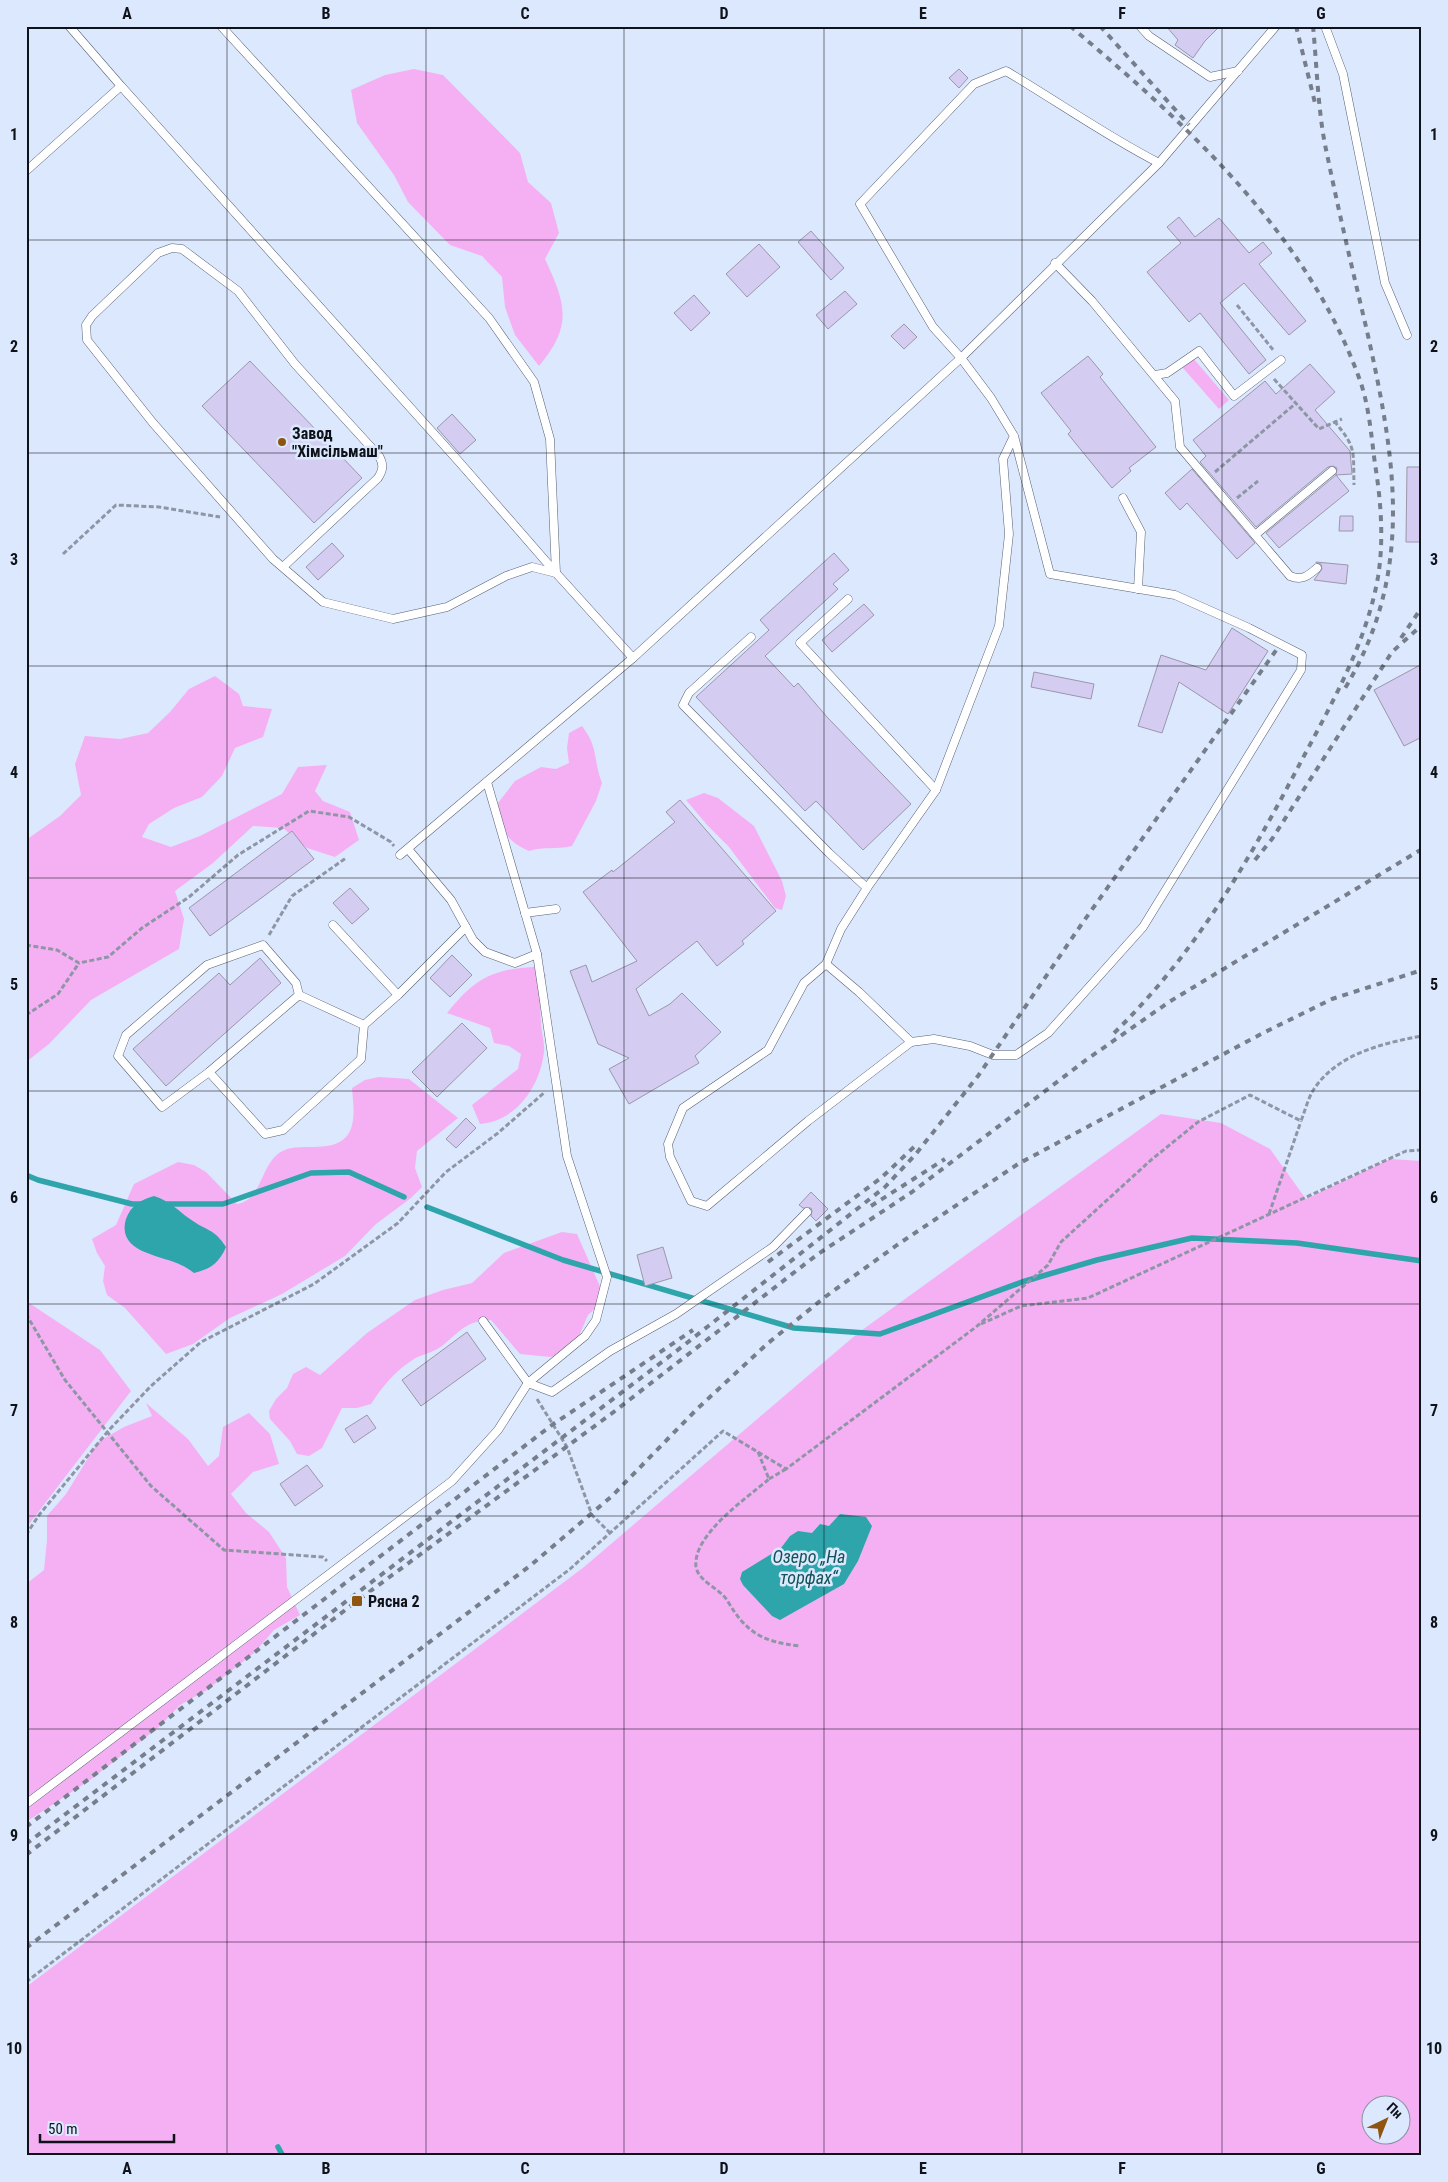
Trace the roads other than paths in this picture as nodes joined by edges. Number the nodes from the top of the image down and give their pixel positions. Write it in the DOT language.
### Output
graph roads {
  1 [pos="69,26"];
  2 [pos="221,26"];
  3 [pos="1140,26"];
  4 [pos="1276,26"];
  5 [pos="1325,26"];
  6 [pos="1238,71"];
  7 [pos="120,86"];
  8 [pos="1159,163"];
  9 [pos="26,172"];
  10 [pos="1055,263"];
  11 [pos="1406,335"];
  12 [pos="961,358"];
  13 [pos="1281,360"];
  14 [pos="1154,375"];
  15 [pos="1014,436"];
  16 [pos="1332,471"];
  17 [pos="1123,498"];
  18 [pos="1255,535"];
  19 [pos="283,567"];
  20 [pos="1317,568"];
  21 [pos="556,573"];
  22 [pos="1138,589"];
  23 [pos="848,599"];
  24 [pos="751,637"];
  25 [pos="633,658"];
  26 [pos="487,782"];
  27 [pos="936,790"];
  28 [pos="408,849"];
  29 [pos="400,855"];
  30 [pos="867,888"];
  31 [pos="556,909"];
  32 [pos="525,914"];
  33 [pos="334,925"];
  34 [pos="466,927"];
  35 [pos="537,954"];
  36 [pos="826,964"];
  37 [pos="299,995"];
  38 [pos="398,995"];
  39 [pos="364,1025"];
  40 [pos="911,1042"];
  41 [pos="209,1072"];
  42 [pos="808,1212"];
  43 [pos="483,1321"];
  44 [pos="528,1383"];
  45 [pos="26,1804"];
  1 -- 7 [label="lane"];
  2 -- 21 [label="lane"];
  3 -- 6 [label="lane"];
  4 -- 6 [label="lane"];
  5 -- 11 [label="lane"];
  6 -- 8 [label="lane"];
  7 -- 9 [label="lane"];
  7 -- 21 [label="lane"];
  8 -- 10 [label="lane"];
  8 -- 12 [label="lane"];
  10 -- 12 [label="lane"];
  10 -- 14 [label="lane"];
  12 -- 15 [label="lane"];
  12 -- 25 [label="lane"];
  13 -- 14 [label="lane"];
  14 -- 18 [label="lane"];
  15 -- 22 [label="lane"];
  15 -- 27 [label="lane"];
  16 -- 18 [label="lane"];
  17 -- 22 [label="lane"];
  18 -- 20 [label="lane"];
  19 -- 19 [label="lane"];
  19 -- 21 [label="lane"];
  21 -- 25 [label="lane"];
  22 -- 40 [label="lane"];
  23 -- 27 [label="lane"];
  24 -- 30 [label="lane"];
  25 -- 26 [label="lane"];
  26 -- 28 [label="lane"];
  26 -- 32 [label="lane"];
  27 -- 30 [label="lane"];
  28 -- 29 [label="lane"];
  28 -- 34 [label="lane"];
  30 -- 36 [label="lane"];
  31 -- 32 [label="lane"];
  32 -- 35 [label="lane"];
  33 -- 38 [label="lane"];
  34 -- 35 [label="lane"];
  34 -- 38 [label="lane"];
  35 -- 44 [label="lane"];
  36 -- 40 [label="lane"];
  36 -- 40 [label="lane"];
  37 -- 39 [label="lane"];
  37 -- 41 [label="lane"];
  37 -- 41 [label="lane"];
  38 -- 39 [label="lane"];
  39 -- 41 [label="lane"];
  42 -- 44 [label="lane"];
  43 -- 44 [label="lane"];
  44 -- 45 [label="lane"];
}
